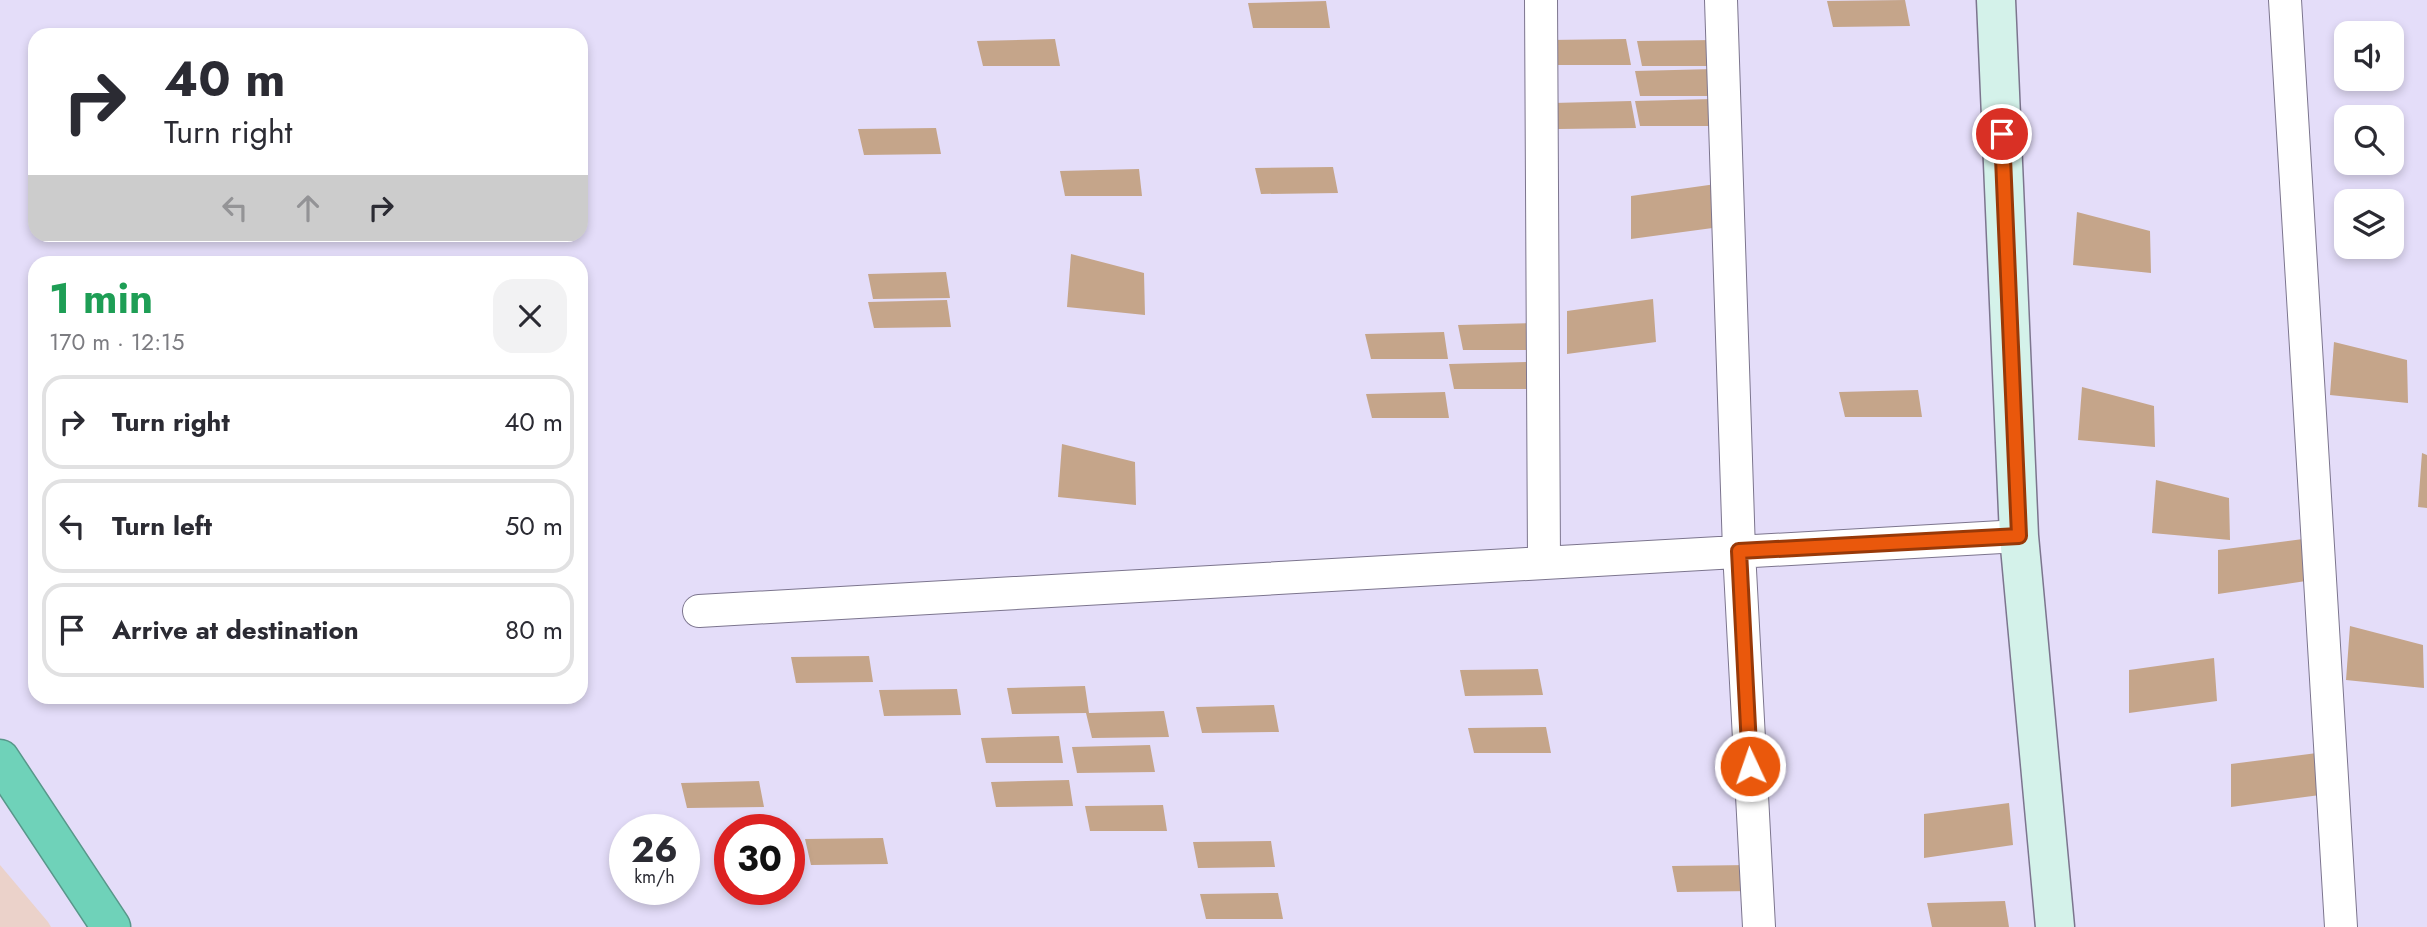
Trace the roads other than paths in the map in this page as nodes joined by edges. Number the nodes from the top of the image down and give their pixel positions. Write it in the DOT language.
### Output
graph roads {
  1 [pos="1541,0"];
  2 [pos="1721,0"];
  3 [pos="1996,0"];
  4 [pos="2285,0"];
  5 [pos="2019,536"];
  6 [pos="1739,551"];
  7 [pos="1544,562"];
  8 [pos="699,611"];
  9 [pos="0,759"];
  10 [pos="111,927"];
  11 [pos="1759,927"];
  12 [pos="2055,927"];
  13 [pos="2341,927"];
  1 -- 7 [label="street"];
  2 -- 6 [label="street"];
  3 -- 5 [label="street"];
  4 -- 13 [label="street"];
  5 -- 6 [label="street"];
  5 -- 12 [label="street"];
  6 -- 7 [label="street"];
  6 -- 11 [label="street"];
  7 -- 8 [label="street"];
  9 -- 10 [label="highway"];
}
